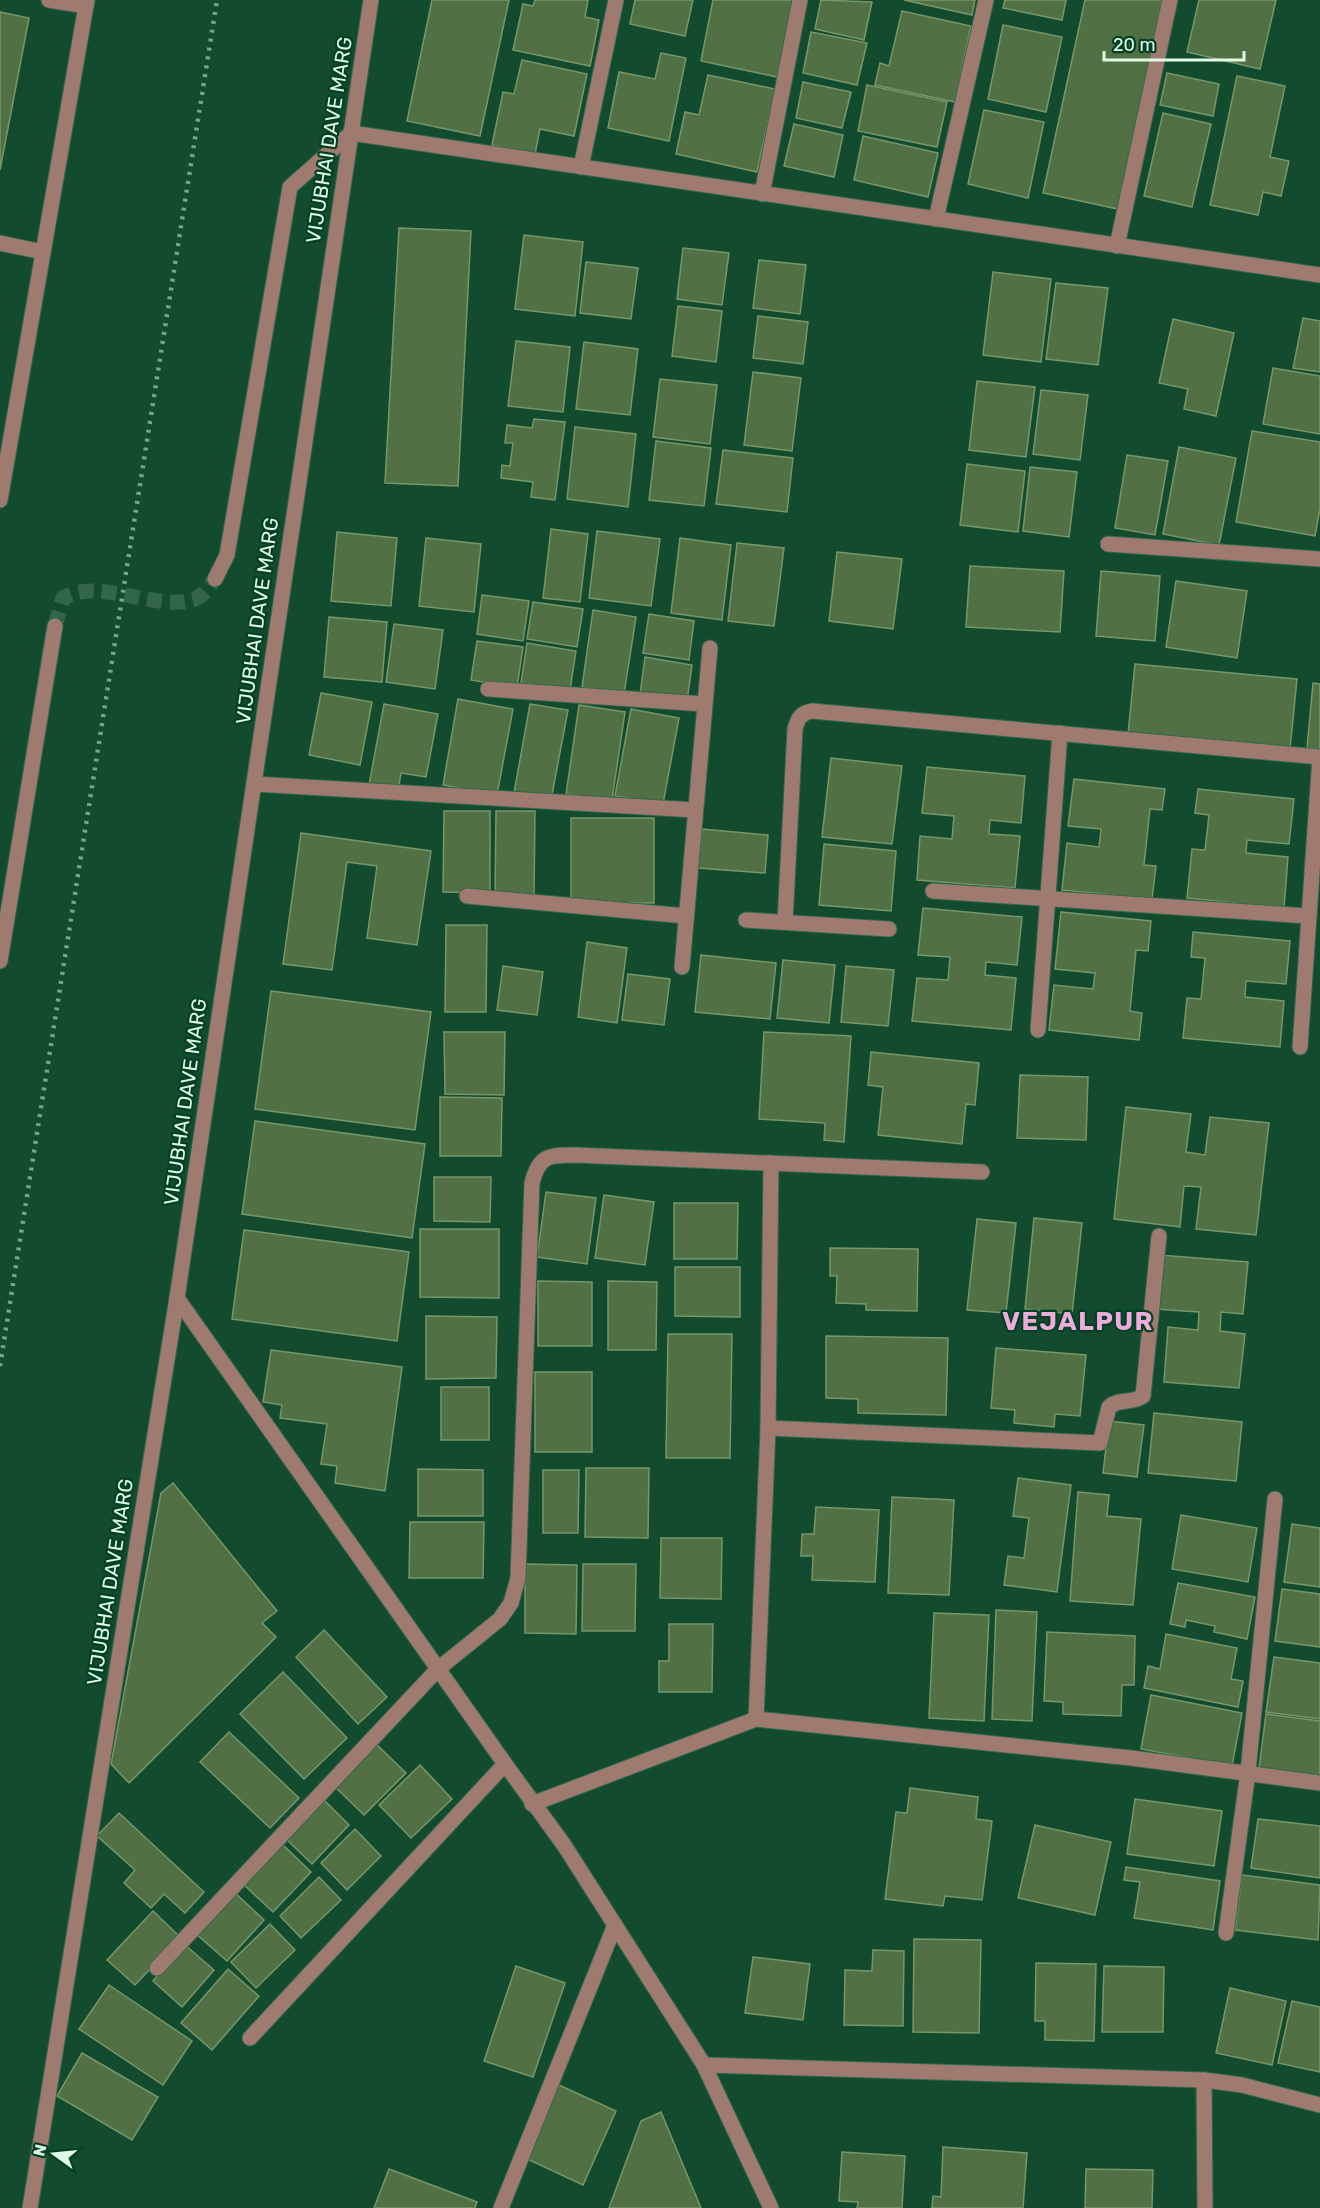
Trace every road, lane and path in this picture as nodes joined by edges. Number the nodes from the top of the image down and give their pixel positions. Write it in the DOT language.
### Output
graph roads {
  1 [pos="49,0"];
  2 [pos="371,0"];
  3 [pos="616,0"];
  4 [pos="800,0"];
  5 [pos="986,0"];
  6 [pos="1170,0"];
  7 [pos="86,3"];
  8 [pos="351,133"];
  9 [pos="581,167"];
  10 [pos="762,194"];
  11 [pos="936,219"];
  12 [pos="0,243"];
  13 [pos="1117,246"];
  14 [pos="43,252"];
  15 [pos="1320,275"];
  16 [pos="0,500"];
  17 [pos="1108,544"];
  18 [pos="1320,559"];
  19 [pos="215,579"];
  20 [pos="55,626"];
  21 [pos="710,648"];
  22 [pos="488,689"];
  23 [pos="704,704"];
  24 [pos="1060,733"];
  25 [pos="254,784"];
  26 [pos="695,810"];
  27 [pos="933,891"];
  28 [pos="467,896"];
  29 [pos="1048,899"];
  30 [pos="686,916"];
  31 [pos="1308,916"];
  32 [pos="746,920"];
  33 [pos="785,922"];
  34 [pos="889,929"];
  35 [pos="0,962"];
  36 [pos="681,967"];
  37 [pos="1038,1030"];
  38 [pos="1300,1047"];
  39 [pos="771,1163"];
  40 [pos="982,1172"];
  41 [pos="1159,1236"];
  42 [pos="177,1298"];
  43 [pos="768,1428"];
  44 [pos="1275,1499"];
  45 [pos="438,1669"];
  46 [pos="756,1719"];
  47 [pos="505,1764"];
  48 [pos="1248,1772"];
  49 [pos="1320,1782"];
  50 [pos="532,1804"];
  51 [pos="615,1925"];
  52 [pos="1226,1933"];
  53 [pos="157,1968"];
  54 [pos="250,2038"];
  55 [pos="704,2065"];
  56 [pos="1204,2080"];
  57 [pos="1320,2105"];
  58 [pos="30,2208"];
  59 [pos="501,2208"];
  60 [pos="771,2208"];
  61 [pos="1205,2208"];
  1 -- 7 [label="street"];
  2 -- 8 [label="street, VIJUBHAI DAVE MARG"];
  3 -- 9 [label="street"];
  4 -- 10 [label="street"];
  5 -- 11 [label="street"];
  6 -- 13 [label="street"];
  7 -- 14 [label="street"];
  8 -- 9 [label="street"];
  8 -- 19 [label="street"];
  8 -- 25 [label="street, VIJUBHAI DAVE MARG"];
  9 -- 10 [label="street"];
  10 -- 11 [label="street"];
  11 -- 13 [label="street"];
  12 -- 14 [label="street"];
  13 -- 15 [label="street"];
  14 -- 16 [label="street"];
  17 -- 18 [label="street"];
  20 -- 35 [label="street"];
  21 -- 23 [label="street"];
  22 -- 23 [label="street"];
  23 -- 26 [label="street"];
  24 -- 29 [label="street"];
  24 -- 31 [label="street"];
  24 -- 33 [label="street"];
  25 -- 26 [label="street"];
  25 -- 42 [label="street, VIJUBHAI DAVE MARG"];
  26 -- 30 [label="street"];
  27 -- 29 [label="street"];
  28 -- 30 [label="street"];
  29 -- 31 [label="street"];
  29 -- 37 [label="street"];
  30 -- 36 [label="street"];
  31 -- 38 [label="street"];
  32 -- 33 [label="street"];
  33 -- 34 [label="street"];
  39 -- 40 [label="street"];
  39 -- 43 [label="street"];
  39 -- 45 [label="street"];
  41 -- 43 [label="street"];
  42 -- 45 [label="street"];
  42 -- 58 [label="street, VIJUBHAI DAVE MARG"];
  43 -- 46 [label="street"];
  44 -- 48 [label="street"];
  45 -- 47 [label="street"];
  45 -- 53 [label="street"];
  46 -- 48 [label="street"];
  46 -- 50 [label="street"];
  47 -- 50 [label="street"];
  47 -- 54 [label="street"];
  48 -- 49 [label="street"];
  48 -- 52 [label="street"];
  50 -- 51 [label="street"];
  51 -- 55 [label="street"];
  51 -- 59 [label="street"];
  55 -- 56 [label="street"];
  55 -- 60 [label="street"];
  56 -- 57 [label="street"];
  56 -- 61 [label="street"];
}
